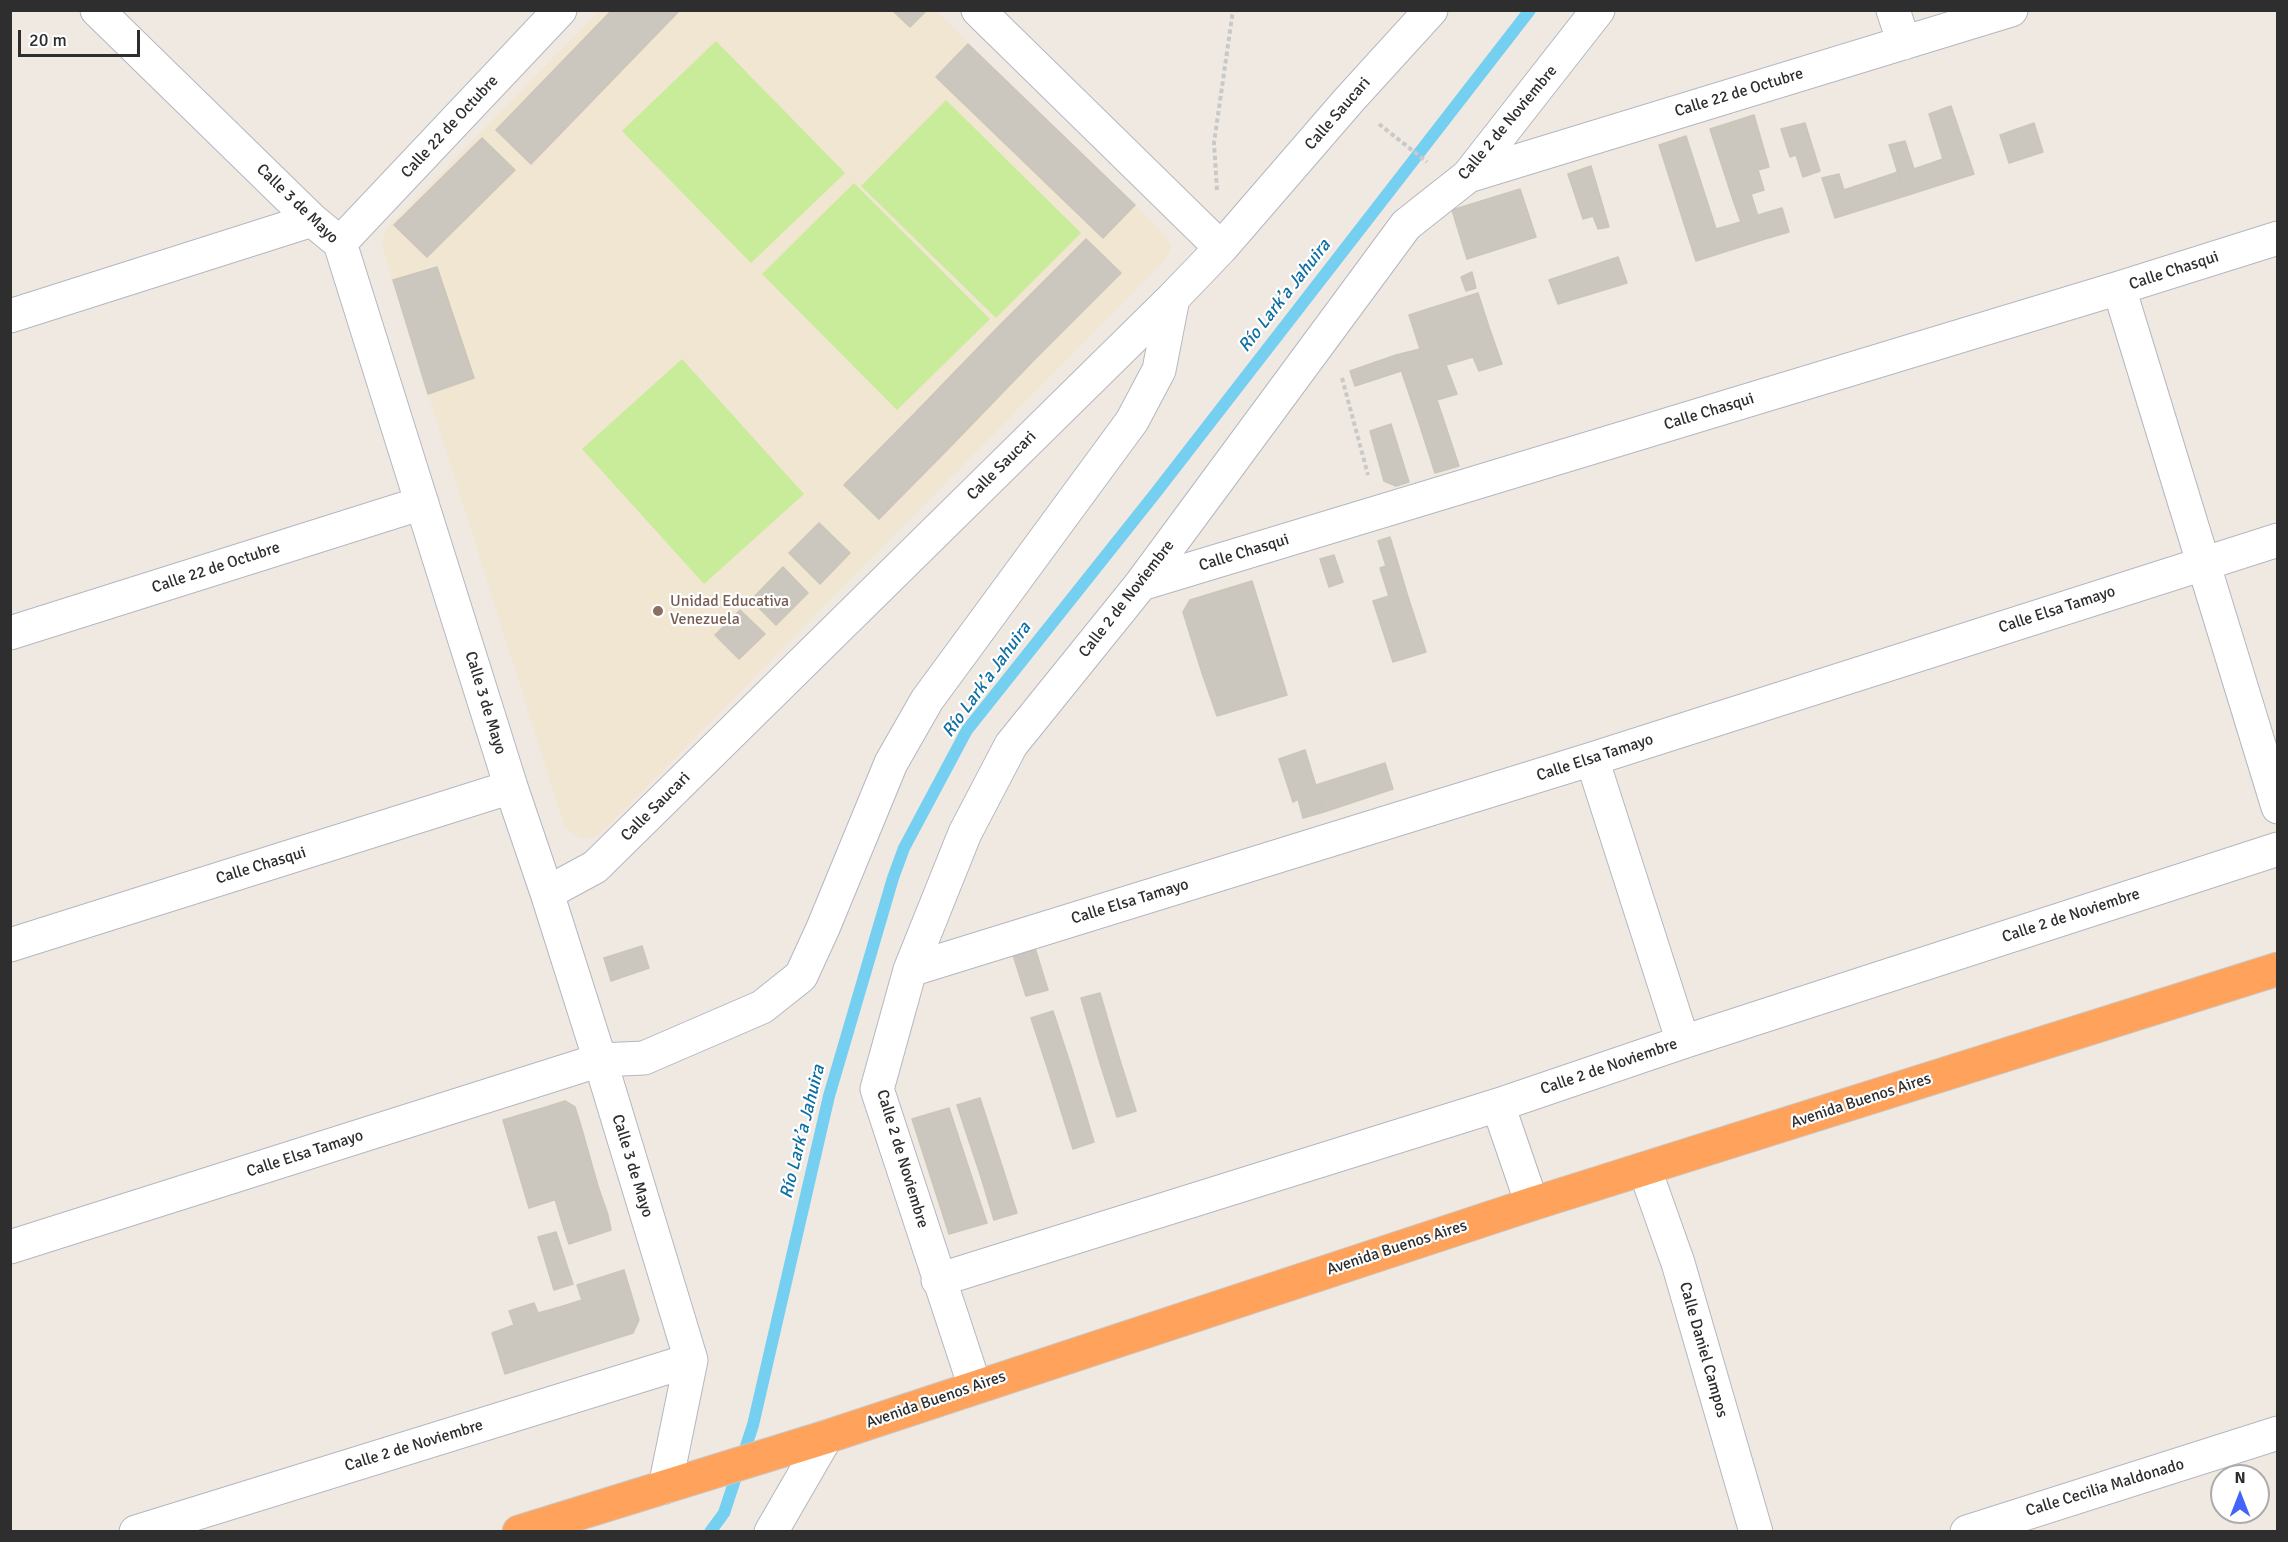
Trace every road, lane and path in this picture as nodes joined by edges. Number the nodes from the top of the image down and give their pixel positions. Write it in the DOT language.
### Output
graph roads {
  1 [pos="97,10"];
  2 [pos="978,10"];
  3 [pos="1233,10"];
  4 [pos="1431,10"];
  5 [pos="1599,10"];
  6 [pos="1893,10"];
  7 [pos="2011,10"];
  8 [pos="555,12"];
  9 [pos="1904,44"];
  10 [pos="1370,117"];
  11 [pos="1429,164"];
  12 [pos="1468,176"];
  13 [pos="312,220"];
  14 [pos="2277,238"];
  15 [pos="340,243"];
  16 [pos="1221,248"];
  17 [pos="2119,288"];
  18 [pos="1173,298"];
  19 [pos="10,316"];
  20 [pos="1342,372"];
  21 [pos="422,503"];
  22 [pos="1380,512"];
  23 [pos="2277,540"];
  24 [pos="2203,563"];
  25 [pos="1141,584"];
  26 [pos="10,633"];
  27 [pos="1592,759"];
  28 [pos="511,787"];
  29 [pos="2277,807"];
  30 [pos="2277,849"];
  31 [pos="547,893"];
  32 [pos="10,945"];
  33 [pos="2277,969"];
  34 [pos="910,970"];
  35 [pos="1683,1042"];
  36 [pos="600,1060"];
  37 [pos="1498,1105"];
  38 [pos="1645,1170"];
  39 [pos="1532,1204"];
  40 [pos="10,1247"];
  41 [pos="938,1280"];
  42 [pos="691,1360"];
  43 [pos="975,1387"];
  44 [pos="2277,1433"];
  45 [pos="826,1437"];
  46 [pos="665,1487"];
  47 [pos="136,1532"];
  48 [pos="519,1532"];
  49 [pos="771,1532"];
  50 [pos="1756,1532"];
  51 [pos="1966,1532"];
  1 -- 13 [label="street, Calle 3 de Mayo"];
  2 -- 16 [label="street"];
  3 -- 16 [label="path"];
  4 -- 16 [label="street, Calle Saucari"];
  5 -- 12 [label="street, Calle 2 de Noviembre"];
  6 -- 9 [label="street"];
  7 -- 9 [label="street, Calle 22 de Octubre"];
  8 -- 15 [label="street, Calle 22 de Octubre"];
  9 -- 12 [label="street, Calle 22 de Octubre"];
  10 -- 11 [label="path"];
  12 -- 25 [label="street, Calle 2 de Noviembre"];
  13 -- 15 [label="street, Calle 3 de Mayo"];
  13 -- 19 [label="street"];
  14 -- 17 [label="street, Calle Chasqui"];
  15 -- 21 [label="street, Calle 3 de Mayo"];
  16 -- 18 [label="street, Calle Saucari"];
  17 -- 22 [label="street, Calle Chasqui"];
  17 -- 24 [label="street"];
  18 -- 31 [label="street, Calle Saucari"];
  18 -- 36 [label="street, Calle Elsa Tamayo"];
  20 -- 22 [label="path"];
  21 -- 26 [label="street, Calle 22 de Octubre"];
  21 -- 28 [label="street, Calle 3 de Mayo"];
  22 -- 25 [label="street, Calle Chasqui"];
  23 -- 24 [label="street, Calle Elsa Tamayo"];
  24 -- 27 [label="street, Calle Elsa Tamayo"];
  24 -- 29 [label="street"];
  25 -- 34 [label="street, Calle 2 de Noviembre"];
  27 -- 34 [label="street, Calle Elsa Tamayo"];
  27 -- 35 [label="street"];
  28 -- 31 [label="street, Calle 3 de Mayo"];
  28 -- 32 [label="street, Calle Chasqui"];
  30 -- 35 [label="street, Calle 2 de Noviembre"];
  31 -- 36 [label="street, Calle 3 de Mayo"];
  33 -- 38 [label="highway, Avenida Buenos Aires"];
  34 -- 41 [label="street, Calle 2 de Noviembre"];
  35 -- 37 [label="street, Calle 2 de Noviembre"];
  36 -- 40 [label="street, Calle Elsa Tamayo"];
  36 -- 42 [label="street, Calle 3 de Mayo"];
  37 -- 39 [label="street"];
  37 -- 41 [label="street, Calle 2 de Noviembre"];
  38 -- 39 [label="highway, Avenida Buenos Aires"];
  38 -- 50 [label="street, Calle Daniel Campos"];
  39 -- 43 [label="highway, Avenida Buenos Aires"];
  41 -- 43 [label="street, Calle 2 de Noviembre"];
  42 -- 46 [label="street, Calle 3 de Mayo"];
  42 -- 47 [label="street, Calle 2 de Noviembre"];
  43 -- 45 [label="highway, Avenida Buenos Aires"];
  44 -- 51 [label="street, Calle Cecilia Maldonado"];
  45 -- 46 [label="highway, Avenida Buenos Aires"];
  45 -- 49 [label="street"];
  46 -- 48 [label="highway, Avenida Buenos Aires"];
}
